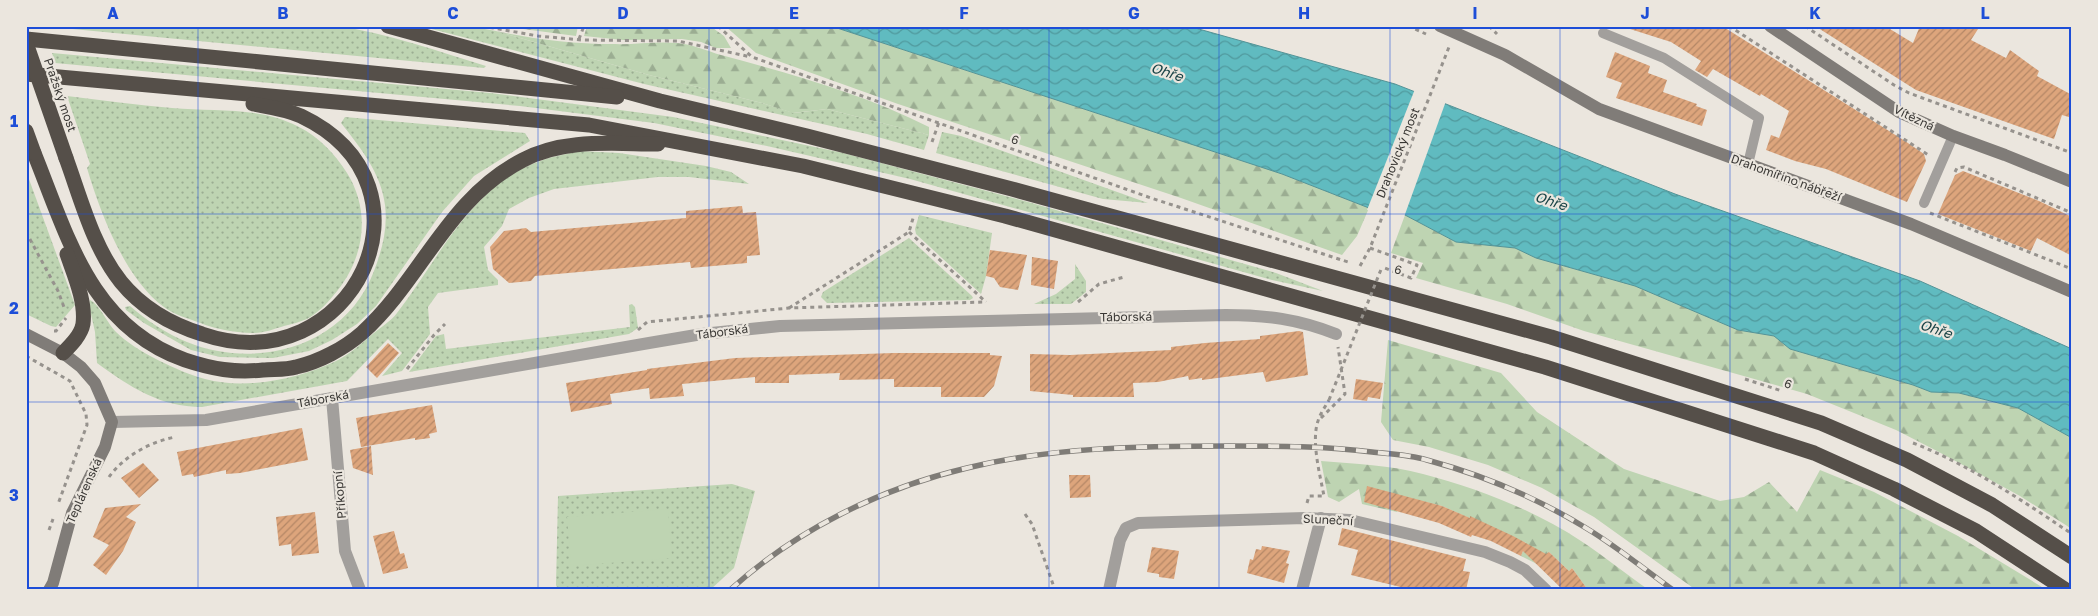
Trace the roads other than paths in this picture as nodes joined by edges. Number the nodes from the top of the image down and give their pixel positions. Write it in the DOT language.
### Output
graph roads {
  1 [pos="388,26"];
  2 [pos="1440,26"];
  3 [pos="1770,26"];
  4 [pos="1603,33"];
  5 [pos="26,39"];
  6 [pos="26,43"];
  7 [pos="26,74"];
  8 [pos="178,89"];
  9 [pos="660,101"];
  10 [pos="26,131"];
  11 [pos="1954,136"];
  12 [pos="696,144"];
  13 [pos="34,153"];
  14 [pos="1748,164"];
  15 [pos="2072,182"];
  16 [pos="1924,203"];
  17 [pos="2072,292"];
  18 [pos="26,334"];
  19 [pos="1336,334"];
  20 [pos="63,353"];
  21 [pos="332,398"];
  22 [pos="112,422"];
  23 [pos="1321,518"];
  24 [pos="2072,556"];
  25 [pos="49,590"];
  26 [pos="360,590"];
  27 [pos="1109,590"];
  28 [pos="1302,590"];
  29 [pos="1546,590"];
  30 [pos="2066,590"];
  1 -- 9 [label="highway, 6"];
  2 -- 14 [label="street, Drahomířino nábřeží"];
  3 -- 11 [label="street, Vítězná"];
  4 -- 14 [label="lane"];
  5 -- 9 [label="highway"];
  6 -- 8 [label="highway, Pražský most, bridge"];
  7 -- 8 [label="highway"];
  8 -- 12 [label="highway"];
  9 -- 24 [label="highway, 6"];
  10 -- 13 [label="highway, bridge"];
  11 -- 15 [label="street, Vítězná"];
  11 -- 16 [label="lane"];
  12 -- 13 [label="highway"];
  12 -- 30 [label="highway"];
  13 -- 20 [label="highway"];
  14 -- 17 [label="street, Drahomířino nábřeží"];
  18 -- 20 [label="street"];
  19 -- 21 [label="street, Táborská"];
  20 -- 22 [label="street"];
  21 -- 22 [label="street, Táborská"];
  21 -- 26 [label="street, Příkopní"];
  22 -- 25 [label="street, Teplárenská"];
  23 -- 27 [label="street, Sluneční"];
  23 -- 28 [label="street"];
  23 -- 29 [label="street, Sluneční"];
}
